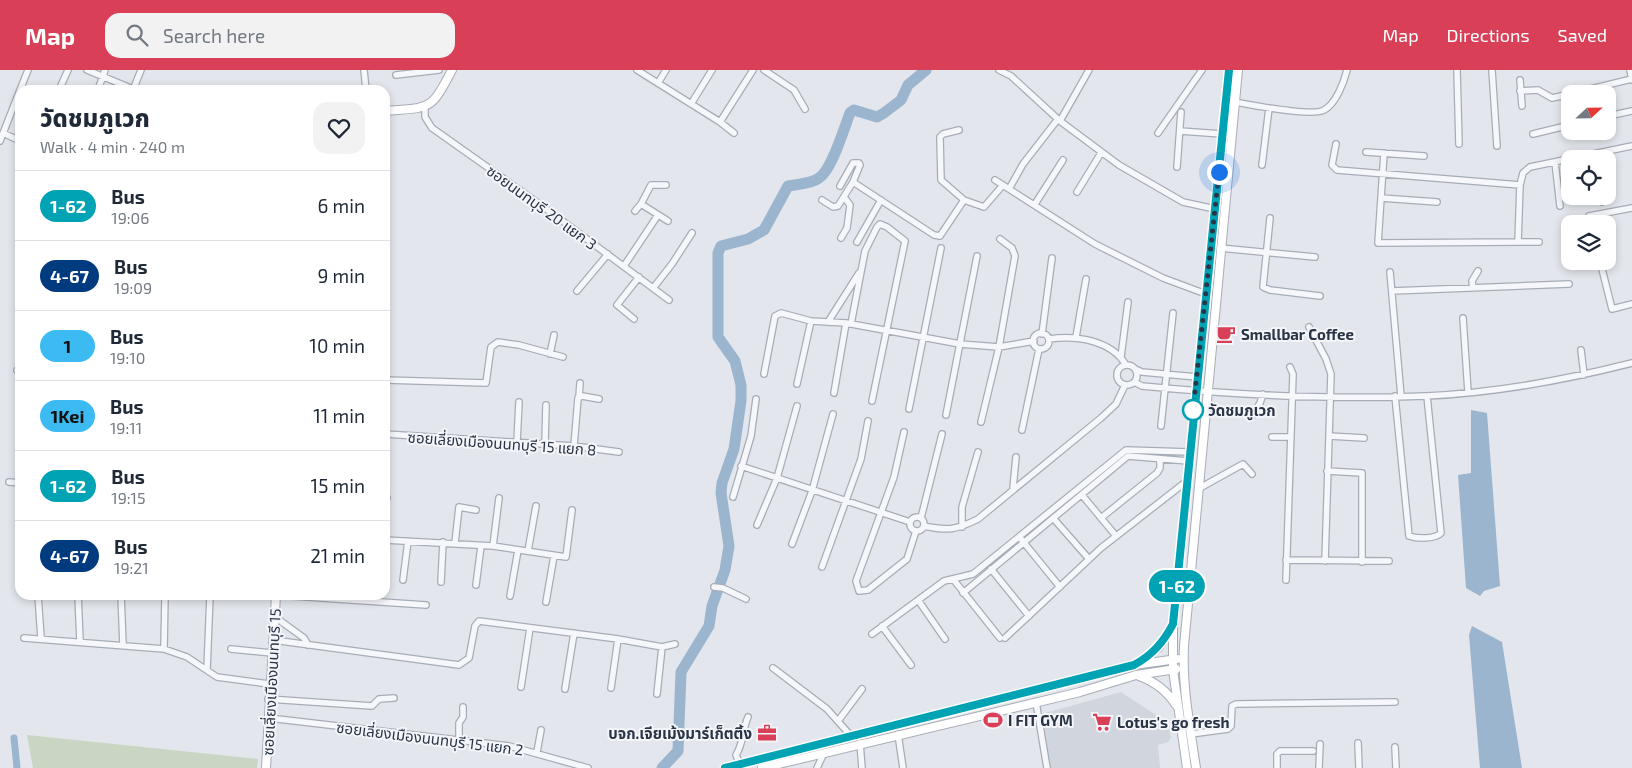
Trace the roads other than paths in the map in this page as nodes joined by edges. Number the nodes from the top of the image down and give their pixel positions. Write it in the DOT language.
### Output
graph roads {
  1 [pos="28,70"];
  2 [pos="68,70"];
  3 [pos="87,70"];
  4 [pos="141,70"];
  5 [pos="364,70"];
  6 [pos="439,70"];
  7 [pos="452,70"];
  8 [pos="637,70"];
  9 [pos="666,70"];
  10 [pos="712,70"];
  11 [pos="752,70"];
  12 [pos="764,70"];
  13 [pos="999,70"];
  14 [pos="1090,70"];
  15 [pos="1202,70"];
  16 [pos="1229,70"];
  17 [pos="1238,70"];
  18 [pos="1347,70"];
  19 [pos="1457,70"];
  20 [pos="1492,70"];
  21 [pos="1630,70"];
  22 [pos="104,73"];
  23 [pos="396,74"];
  24 [pos="1632,79"];
  25 [pos="1520,80"];
  26 [pos="658,83"];
  27 [pos="22,85"];
  28 [pos="62,85"];
  29 [pos="100,85"];
  30 [pos="126,85"];
  31 [pos="135,85"];
  32 [pos="366,85"];
  33 [pos="1607,85"];
  34 [pos="1520,91"];
  35 [pos="1561,96"];
  36 [pos="1235,102"];
  37 [pos="691,104"];
  38 [pos="1522,106"];
  39 [pos="15,108"];
  40 [pos="425,108"];
  41 [pos="1269,108"];
  42 [pos="805,109"];
  43 [pos="390,111"];
  44 [pos="1632,111"];
  45 [pos="1181,112"];
  46 [pos="1616,114"];
  47 [pos="1059,120"];
  48 [pos="720,122"];
  49 [pos="1561,127"];
  50 [pos="959,130"];
  51 [pos="1180,131"];
  52 [pos="3,133"];
  53 [pos="734,133"];
  54 [pos="1158,133"];
  55 [pos="1222,134"];
  56 [pos="1533,134"];
  57 [pos="15,139"];
  58 [pos="0,141"];
  59 [pos="1336,144"];
  60 [pos="1459,144"];
  61 [pos="1497,146"];
  62 [pos="1632,146"];
  63 [pos="1616,150"];
  64 [pos="1366,152"];
  65 [pos="1101,153"];
  66 [pos="1384,154"];
  67 [pos="1424,156"];
  68 [pos="1063,160"];
  69 [pos="1561,161"];
  70 [pos="1555,162"];
  71 [pos="1262,165"];
  72 [pos="1177,167"];
  73 [pos="1384,174"];
  74 [pos="995,180"];
  75 [pos="853,182"];
  76 [pos="666,185"];
  77 [pos="1003,185"];
  78 [pos="1520,185"];
  79 [pos="840,186"];
  80 [pos="1009,189"];
  81 [pos="1077,192"];
  82 [pos="844,197"];
  83 [pos="1381,198"];
  84 [pos="822,200"];
  85 [pos="881,200"];
  86 [pos="964,200"];
  87 [pos="1437,202"];
  88 [pos="641,204"];
  89 [pos="1035,204"];
  90 [pos="1560,206"];
  91 [pos="1632,208"];
  92 [pos="1215,209"];
  93 [pos="635,211"];
  94 [pos="658,215"];
  95 [pos="1594,215"];
  96 [pos="1270,218"];
  97 [pos="668,221"];
  98 [pos="692,233"];
  99 [pos="841,238"];
  100 [pos="1000,239"];
  101 [pos="857,242"];
  102 [pos="1518,242"];
  103 [pos="1538,242"];
  104 [pos="940,248"];
  105 [pos="1220,248"];
  106 [pos="1265,252"];
  107 [pos="608,254"];
  108 [pos="978,256"];
  109 [pos="1315,257"];
  110 [pos="1052,258"];
  111 [pos="624,266"];
  112 [pos="861,270"];
  113 [pos="1602,270"];
  114 [pos="1478,271"];
  115 [pos="1390,272"];
  116 [pos="639,277"];
  117 [pos="1086,279"];
  118 [pos="1569,284"];
  119 [pos="654,287"];
  120 [pos="1473,288"];
  121 [pos="577,290"];
  122 [pos="1392,291"];
  123 [pos="1206,294"];
  124 [pos="1320,296"];
  125 [pos="669,300"];
  126 [pos="1128,302"];
  127 [pos="1632,304"];
  128 [pos="1172,313"];
  129 [pos="1463,318"];
  130 [pos="634,319"];
  131 [pos="811,321"];
  132 [pos="828,322"];
  133 [pos="848,324"];
  134 [pos="1309,327"];
  135 [pos="886,330"];
  136 [pos="1042,334"];
  137 [pos="554,335"];
  138 [pos="1076,337"];
  139 [pos="923,339"];
  140 [pos="1049,339"];
  141 [pos="1034,341"];
  142 [pos="960,344"];
  143 [pos="999,347"];
  144 [pos="1039,349"];
  145 [pos="1581,350"];
  146 [pos="550,354"];
  147 [pos="562,357"];
  148 [pos="1121,357"];
  149 [pos="1632,363"];
  150 [pos="1126,365"];
  151 [pos="1290,367"];
  152 [pos="1135,370"];
  153 [pos="764,374"];
  154 [pos="1167,374"];
  155 [pos="1584,375"];
  156 [pos="1197,377"];
  157 [pos="390,380"];
  158 [pos="580,382"];
  159 [pos="1134,382"];
  160 [pos="797,384"];
  161 [pos="1125,385"];
  162 [pos="1166,388"];
  163 [pos="1195,391"];
  164 [pos="1206,391"];
  165 [pos="834,392"];
  166 [pos="1468,392"];
  167 [pos="1262,394"];
  168 [pos="579,396"];
  169 [pos="1291,396"];
  170 [pos="1398,396"];
  171 [pos="1427,396"];
  172 [pos="1330,397"];
  173 [pos="599,399"];
  174 [pos="756,399"];
  175 [pos="872,401"];
  176 [pos="519,402"];
  177 [pos="546,405"];
  178 [pos="797,406"];
  179 [pos="909,409"];
  180 [pos="833,414"];
  181 [pos="946,415"];
  182 [pos="1253,415"];
  183 [pos="868,421"];
  184 [pos="981,422"];
  185 [pos="1161,426"];
  186 [pos="1022,430"];
  187 [pos="904,432"];
  188 [pos="390,434"];
  189 [pos="942,434"];
  190 [pos="1290,436"];
  191 [pos="1329,436"];
  192 [pos="1272,437"];
  193 [pos="1364,438"];
  194 [pos="517,442"];
  195 [pos="1191,442"];
  196 [pos="545,444"];
  197 [pos="1203,444"];
  198 [pos="574,446"];
  199 [pos="619,452"];
  200 [pos="978,452"];
  201 [pos="1161,452"];
  202 [pos="1190,452"];
  203 [pos="1127,453"];
  204 [pos="1016,457"];
  205 [pos="1160,460"];
  206 [pos="1188,461"];
  207 [pos="1200,462"];
  208 [pos="741,466"];
  209 [pos="1327,471"];
  210 [pos="1252,474"];
  211 [pos="777,478"];
  212 [pos="1093,481"];
  213 [pos="1187,481"];
  214 [pos="9,482"];
  215 [pos="15,483"];
  216 [pos="1013,488"];
  217 [pos="1198,489"];
  218 [pos="812,491"];
  219 [pos="1082,495"];
  220 [pos="733,497"];
  221 [pos="499,498"];
  222 [pos="847,502"];
  223 [pos="536,506"];
  224 [pos="476,510"];
  225 [pos="572,510"];
  226 [pos="882,514"];
  227 [pos="921,518"];
  228 [pos="1053,518"];
  229 [pos="1101,518"];
  230 [pos="910,522"];
  231 [pos="757,525"];
  232 [pos="924,526"];
  233 [pos="962,527"];
  234 [pos="916,531"];
  235 [pos="1116,536"];
  236 [pos="390,540"];
  237 [pos="1022,540"];
  238 [pos="408,541"];
  239 [pos="444,542"];
  240 [pos="455,543"];
  241 [pos="792,544"];
  242 [pos="481,546"];
  243 [pos="493,546"];
  244 [pos="518,550"];
  245 [pos="528,552"];
  246 [pos="554,556"];
  247 [pos="1089,559"];
  248 [pos="1286,560"];
  249 [pos="1325,561"];
  250 [pos="1362,562"];
  251 [pos="1389,562"];
  252 [pos="822,567"];
  253 [pos="990,569"];
  254 [pos="973,574"];
  255 [pos="953,579"];
  256 [pos="403,580"];
  257 [pos="977,580"];
  258 [pos="1286,580"];
  259 [pos="441,582"];
  260 [pos="476,585"];
  261 [pos="715,587"];
  262 [pos="1060,587"];
  263 [pos="963,593"];
  264 [pos="510,596"];
  265 [pos="746,599"];
  266 [pos="38,600"];
  267 [pos="78,600"];
  268 [pos="121,600"];
  269 [pos="165,600"];
  270 [pos="210,600"];
  271 [pos="276,600"];
  272 [pos="344,600"];
  273 [pos="918,600"];
  274 [pos="546,602"];
  275 [pos="426,606"];
  276 [pos="1029,616"];
  277 [pos="275,617"];
  278 [pos="1173,624"];
  279 [pos="882,626"];
  280 [pos="530,628"];
  281 [pos="574,633"];
  282 [pos="872,634"];
  283 [pos="24,638"];
  284 [pos="41,638"];
  285 [pos="618,639"];
  286 [pos="945,639"];
  287 [pos="274,640"];
  288 [pos="80,642"];
  289 [pos="308,644"];
  290 [pos="675,644"];
  291 [pos="123,645"];
  292 [pos="662,647"];
  293 [pos="164,649"];
  294 [pos="231,650"];
  295 [pos="272,653"];
  296 [pos="1184,659"];
  297 [pos="1172,660"];
  298 [pos="911,665"];
  299 [pos="1134,665"];
  300 [pos="773,668"];
  301 [pos="1183,669"];
  302 [pos="207,670"];
  303 [pos="1173,670"];
  304 [pos="1136,675"];
  305 [pos="269,684"];
  306 [pos="521,687"];
  307 [pos="611,688"];
  308 [pos="565,689"];
  309 [pos="862,689"];
  310 [pos="657,694"];
  311 [pos="394,698"];
  312 [pos="268,699"];
  313 [pos="1036,702"];
  314 [pos="1395,702"];
  315 [pos="464,706"];
  316 [pos="1178,709"];
  317 [pos="748,717"];
  318 [pos="269,718"];
  319 [pos="838,722"];
  320 [pos="541,730"];
  321 [pos="898,734"];
  322 [pos="1192,734"];
  323 [pos="851,736"];
  324 [pos="459,740"];
  325 [pos="860,744"];
  326 [pos="1320,744"];
  327 [pos="1358,744"];
  328 [pos="1395,747"];
  329 [pos="1313,751"];
  330 [pos="537,752"];
  331 [pos="824,752"];
  332 [pos="739,766"];
  333 [pos="266,768"];
  334 [pos="588,768"];
  335 [pos="725,768"];
  336 [pos="762,768"];
  337 [pos="817,768"];
  338 [pos="862,768"];
  339 [pos="903,768"];
  340 [pos="1047,768"];
  341 [pos="1187,768"];
  342 [pos="1196,768"];
  343 [pos="1277,768"];
  344 [pos="1319,768"];
  345 [pos="1359,768"];
  346 [pos="1396,768"];
  1 -- 27 [label="street"];
  2 -- 28 [label="street"];
  3 -- 22 [label="street"];
  4 -- 31 [label="street"];
  5 -- 32 [label="street"];
  6 -- 23 [label="street"];
  7 -- 40 [label="main road"];
  8 -- 26 [label="street"];
  9 -- 26 [label="street"];
  10 -- 37 [label="street"];
  11 -- 48 [label="street"];
  12 -- 42 [label="street"];
  13 -- 47 [label="street"];
  14 -- 47 [label="street"];
  15 -- 54 [label="street"];
  16 -- 55 [label="main road"];
  17 -- 36 [label="main road"];
  18 -- 41 [label="street"];
  19 -- 60 [label="street"];
  20 -- 61 [label="street"];
  21 -- 24 [label="street"];
  22 -- 29 [label="street"];
  22 -- 30 [label="street"];
  24 -- 33 [label="street"];
  25 -- 34 [label="street"];
  26 -- 37 [label="street"];
  34 -- 35 [label="street"];
  34 -- 38 [label="street"];
  36 -- 41 [label="street"];
  36 -- 105 [label="main road"];
  37 -- 48 [label="street"];
  39 -- 52 [label="street"];
  40 -- 43 [label="main road"];
  40 -- 107 [label="street, ซอยนนทบุรี 20 แยก 3"];
  41 -- 71 [label="street"];
  44 -- 46 [label="street"];
  45 -- 51 [label="street"];
  47 -- 65 [label="street"];
  47 -- 80 [label="street"];
  48 -- 53 [label="street"];
  49 -- 56 [label="street"];
  50 -- 86 [label="street"];
  51 -- 55 [label="street"];
  51 -- 72 [label="street"];
  52 -- 57 [label="street"];
  52 -- 58 [label="street"];
  55 -- 92 [label="main road"];
  59 -- 73 [label="street"];
  62 -- 63 [label="street"];
  64 -- 66 [label="street"];
  65 -- 81 [label="street"];
  65 -- 92 [label="street"];
  66 -- 67 [label="street"];
  66 -- 73 [label="street"];
  68 -- 89 [label="street"];
  69 -- 70 [label="street"];
  70 -- 78 [label="street"];
  70 -- 90 [label="street"];
  73 -- 78 [label="street"];
  73 -- 83 [label="street"];
  74 -- 77 [label="street"];
  75 -- 79 [label="street"];
  75 -- 82 [label="street"];
  75 -- 85 [label="street"];
  76 -- 88 [label="street"];
  77 -- 80 [label="street"];
  77 -- 86 [label="street"];
  78 -- 102 [label="street"];
  80 -- 89 [label="street"];
  82 -- 84 [label="street"];
  82 -- 99 [label="street"];
  83 -- 87 [label="street"];
  83 -- 102 [label="street"];
  85 -- 86 [label="street"];
  85 -- 101 [label="street"];
  88 -- 93 [label="street"];
  88 -- 94 [label="street"];
  89 -- 123 [label="street"];
  91 -- 95 [label="street"];
  92 -- 123 [label="main road"];
  94 -- 97 [label="street"];
  94 -- 111 [label="street"];
  96 -- 106 [label="street"];
  98 -- 119 [label="street"];
  100 -- 143 [label="street"];
  102 -- 103 [label="street"];
  104 -- 139 [label="street"];
  105 -- 106 [label="street"];
  105 -- 164 [label="main road"];
  106 -- 109 [label="street"];
  106 -- 124 [label="street"];
  107 -- 111 [label="street, ซอยนนทบุรี 20 แยก 3"];
  107 -- 121 [label="street"];
  108 -- 142 [label="street"];
  110 -- 136 [label="street"];
  111 -- 116 [label="street, ซอยนนทบุรี 20 แยก 3"];
  112 -- 132 [label="street"];
  112 -- 133 [label="street"];
  112 -- 135 [label="street"];
  113 -- 127 [label="street"];
  114 -- 120 [label="street"];
  115 -- 122 [label="street"];
  116 -- 119 [label="street, ซอยนนทบุรี 20 แยก 3"];
  116 -- 130 [label="street"];
  117 -- 138 [label="street"];
  118 -- 120 [label="street"];
  119 -- 125 [label="street, ซอยนนทบุรี 20 แยก 3"];
  120 -- 122 [label="street"];
  122 -- 170 [label="street"];
  123 -- 156 [label="main road"];
  126 -- 148 [label="street"];
  128 -- 154 [label="street"];
  129 -- 166 [label="street"];
  131 -- 132 [label="street"];
  131 -- 153 [label="street"];
  131 -- 160 [label="street"];
  132 -- 133 [label="street"];
  133 -- 135 [label="street"];
  133 -- 165 [label="street"];
  134 -- 172 [label="street"];
  135 -- 139 [label="street"];
  135 -- 175 [label="street"];
  136 -- 140 [label="street"];
  136 -- 141 [label="street"];
  137 -- 146 [label="street"];
  138 -- 140 [label="street"];
  138 -- 148 [label="street"];
  139 -- 142 [label="street"];
  139 -- 179 [label="street"];
  140 -- 144 [label="street"];
  141 -- 143 [label="street"];
  141 -- 144 [label="street"];
  142 -- 143 [label="street"];
  142 -- 181 [label="street"];
  143 -- 184 [label="street"];
  144 -- 186 [label="street"];
  145 -- 155 [label="street"];
  146 -- 147 [label="street"];
  146 -- 157 [label="street"];
  148 -- 150 [label="street"];
  149 -- 155 [label="street"];
  150 -- 152 [label="street"];
  150 -- 161 [label="street"];
  151 -- 169 [label="street"];
  152 -- 154 [label="street"];
  152 -- 159 [label="street"];
  154 -- 156 [label="street"];
  154 -- 162 [label="street"];
  155 -- 166 [label="street"];
  156 -- 163 [label="main road"];
  158 -- 168 [label="street"];
  159 -- 161 [label="street"];
  159 -- 162 [label="street"];
  161 -- 216 [label="street"];
  162 -- 163 [label="street"];
  162 -- 185 [label="street"];
  163 -- 164 [label="street"];
  163 -- 195 [label="main road"];
  164 -- 167 [label="street"];
  164 -- 197 [label="main road"];
  166 -- 171 [label="street"];
  167 -- 169 [label="street"];
  167 -- 182 [label="street"];
  168 -- 173 [label="street"];
  168 -- 198 [label="street"];
  169 -- 172 [label="street"];
  169 -- 190 [label="street"];
  170 -- 171 [label="street"];
  170 -- 171 [label="street"];
  170 -- 172 [label="street"];
  172 -- 191 [label="street"];
  174 -- 208 [label="street"];
  176 -- 194 [label="street"];
  177 -- 196 [label="street"];
  178 -- 211 [label="street"];
  180 -- 218 [label="street"];
  183 -- 222 [label="street"];
  187 -- 226 [label="street"];
  188 -- 194 [label="street, ซอยเลี่ยงเมืองนนทบุรี 15 แยก 8"];
  189 -- 227 [label="street"];
  190 -- 192 [label="street"];
  190 -- 248 [label="street"];
  191 -- 193 [label="street"];
  191 -- 209 [label="street"];
  194 -- 196 [label="street, ซอยเลี่ยงเมืองนนทบุรี 15 แยก 8"];
  195 -- 197 [label="main road"];
  195 -- 202 [label="main road"];
  196 -- 198 [label="street, ซอยเลี่ยงเมืองนนทบุรี 15 แยก 8"];
  197 -- 207 [label="main road"];
  198 -- 199 [label="street, ซอยเลี่ยงเมืองนนทบุรี 15 แยก 8"];
  200 -- 233 [label="street"];
  201 -- 202 [label="street"];
  201 -- 203 [label="street"];
  201 -- 205 [label="street"];
  202 -- 206 [label="main road"];
  203 -- 205 [label="street"];
  203 -- 212 [label="street"];
  204 -- 216 [label="street"];
  205 -- 206 [label="street"];
  205 -- 229 [label="street"];
  206 -- 207 [label="main road"];
  206 -- 213 [label="main road"];
  207 -- 217 [label="main road"];
  208 -- 211 [label="street"];
  208 -- 220 [label="street"];
  209 -- 249 [label="street"];
  209 -- 250 [label="street"];
  210 -- 217 [label="street"];
  211 -- 218 [label="street"];
  211 -- 231 [label="street"];
  212 -- 219 [label="street"];
  212 -- 237 [label="street"];
  213 -- 235 [label="street"];
  213 -- 278 [label="main road"];
  214 -- 215 [label="street"];
  216 -- 233 [label="street"];
  217 -- 296 [label="main road"];
  218 -- 222 [label="street"];
  218 -- 241 [label="street"];
  219 -- 228 [label="street"];
  219 -- 229 [label="street"];
  221 -- 243 [label="street"];
  222 -- 226 [label="street"];
  222 -- 252 [label="street"];
  223 -- 245 [label="street"];
  224 -- 240 [label="street"];
  225 -- 246 [label="street"];
  226 -- 230 [label="street"];
  226 -- 234 [label="street"];
  227 -- 230 [label="street"];
  227 -- 232 [label="street"];
  228 -- 237 [label="street"];
  228 -- 247 [label="street"];
  229 -- 235 [label="street"];
  230 -- 234 [label="street"];
  232 -- 233 [label="street"];
  232 -- 234 [label="street"];
  235 -- 247 [label="street"];
  236 -- 238 [label="street"];
  237 -- 253 [label="street"];
  237 -- 254 [label="street"];
  237 -- 262 [label="street"];
  238 -- 239 [label="street"];
  238 -- 256 [label="street"];
  239 -- 240 [label="street"];
  239 -- 259 [label="street"];
  240 -- 242 [label="street"];
  242 -- 243 [label="street"];
  242 -- 260 [label="street"];
  243 -- 244 [label="street"];
  244 -- 245 [label="street"];
  244 -- 264 [label="street"];
  245 -- 246 [label="street"];
  246 -- 274 [label="street"];
  247 -- 262 [label="street"];
  248 -- 249 [label="street"];
  248 -- 258 [label="street"];
  249 -- 250 [label="street"];
  250 -- 251 [label="street"];
  253 -- 257 [label="street"];
  253 -- 276 [label="street"];
  254 -- 255 [label="street"];
  254 -- 257 [label="street"];
  255 -- 263 [label="street"];
  255 -- 273 [label="street"];
  257 -- 263 [label="street"];
  261 -- 265 [label="street"];
  262 -- 276 [label="street"];
  263 -- 276 [label="street"];
  266 -- 284 [label="street"];
  267 -- 288 [label="street"];
  268 -- 291 [label="street"];
  269 -- 293 [label="street"];
  270 -- 302 [label="street"];
  271 -- 277 [label="main road, ซอยเลี่ยงเมืองนนทบุรี 15"];
  272 -- 275 [label="street"];
  273 -- 279 [label="street"];
  273 -- 286 [label="street"];
  277 -- 287 [label="main road, ซอยเลี่ยงเมืองนนทบุรี 15"];
  277 -- 289 [label="street"];
  278 -- 297 [label="main road"];
  278 -- 299 [label="main road"];
  279 -- 282 [label="street"];
  279 -- 298 [label="street"];
  280 -- 281 [label="street"];
  280 -- 289 [label="street"];
  280 -- 306 [label="street"];
  281 -- 285 [label="street"];
  281 -- 308 [label="street"];
  283 -- 284 [label="street"];
  284 -- 288 [label="street"];
  285 -- 292 [label="street"];
  285 -- 307 [label="street"];
  287 -- 289 [label="street"];
  287 -- 295 [label="main road, ซอยเลี่ยงเมืองนนทบุรี 15"];
  288 -- 291 [label="street"];
  290 -- 292 [label="street"];
  291 -- 293 [label="street"];
  292 -- 310 [label="street"];
  293 -- 302 [label="street"];
  294 -- 295 [label="street"];
  295 -- 305 [label="main road, ซอยเลี่ยงเมืองนนทบุรี 15"];
  296 -- 297 [label="main road"];
  296 -- 301 [label="main road"];
  297 -- 299 [label="main road"];
  297 -- 303 [label="main road"];
  299 -- 323 [label="main road"];
  300 -- 319 [label="street"];
  301 -- 303 [label="main road"];
  301 -- 322 [label="main road"];
  302 -- 305 [label="street"];
  303 -- 304 [label="main road"];
  303 -- 316 [label="main road"];
  304 -- 313 [label="main road"];
  304 -- 316 [label="main road"];
  305 -- 312 [label="main road, ซอยเลี่ยงเมืองนนทบุรี 15"];
  309 -- 319 [label="street"];
  311 -- 312 [label="street"];
  312 -- 318 [label="main road, ซอยเลี่ยงเมืองนนทบุรี 15"];
  313 -- 321 [label="main road"];
  313 -- 340 [label="street"];
  314 -- 322 [label="street"];
  315 -- 324 [label="street"];
  316 -- 341 [label="main road"];
  317 -- 332 [label="street"];
  318 -- 324 [label="street, ซอยเลี่ยงเมืองนนทบุรี 15 แยก 2"];
  318 -- 333 [label="main road, ซอยเลี่ยงเมืองนนทบุรี 15"];
  319 -- 323 [label="street"];
  320 -- 330 [label="street"];
  321 -- 325 [label="main road"];
  321 -- 339 [label="street"];
  322 -- 342 [label="main road"];
  323 -- 332 [label="main road"];
  324 -- 330 [label="street, ซอยเลี่ยงเมืองนนทบุรี 15 แยก 2"];
  325 -- 331 [label="main road"];
  325 -- 338 [label="street"];
  326 -- 344 [label="street"];
  327 -- 345 [label="street"];
  328 -- 346 [label="street"];
  329 -- 343 [label="street"];
  330 -- 334 [label="street, ซอยเลี่ยงเมืองนนทบุรี 15 แยก 2"];
  331 -- 336 [label="main road"];
  331 -- 337 [label="street"];
  332 -- 335 [label="main road"];
}
